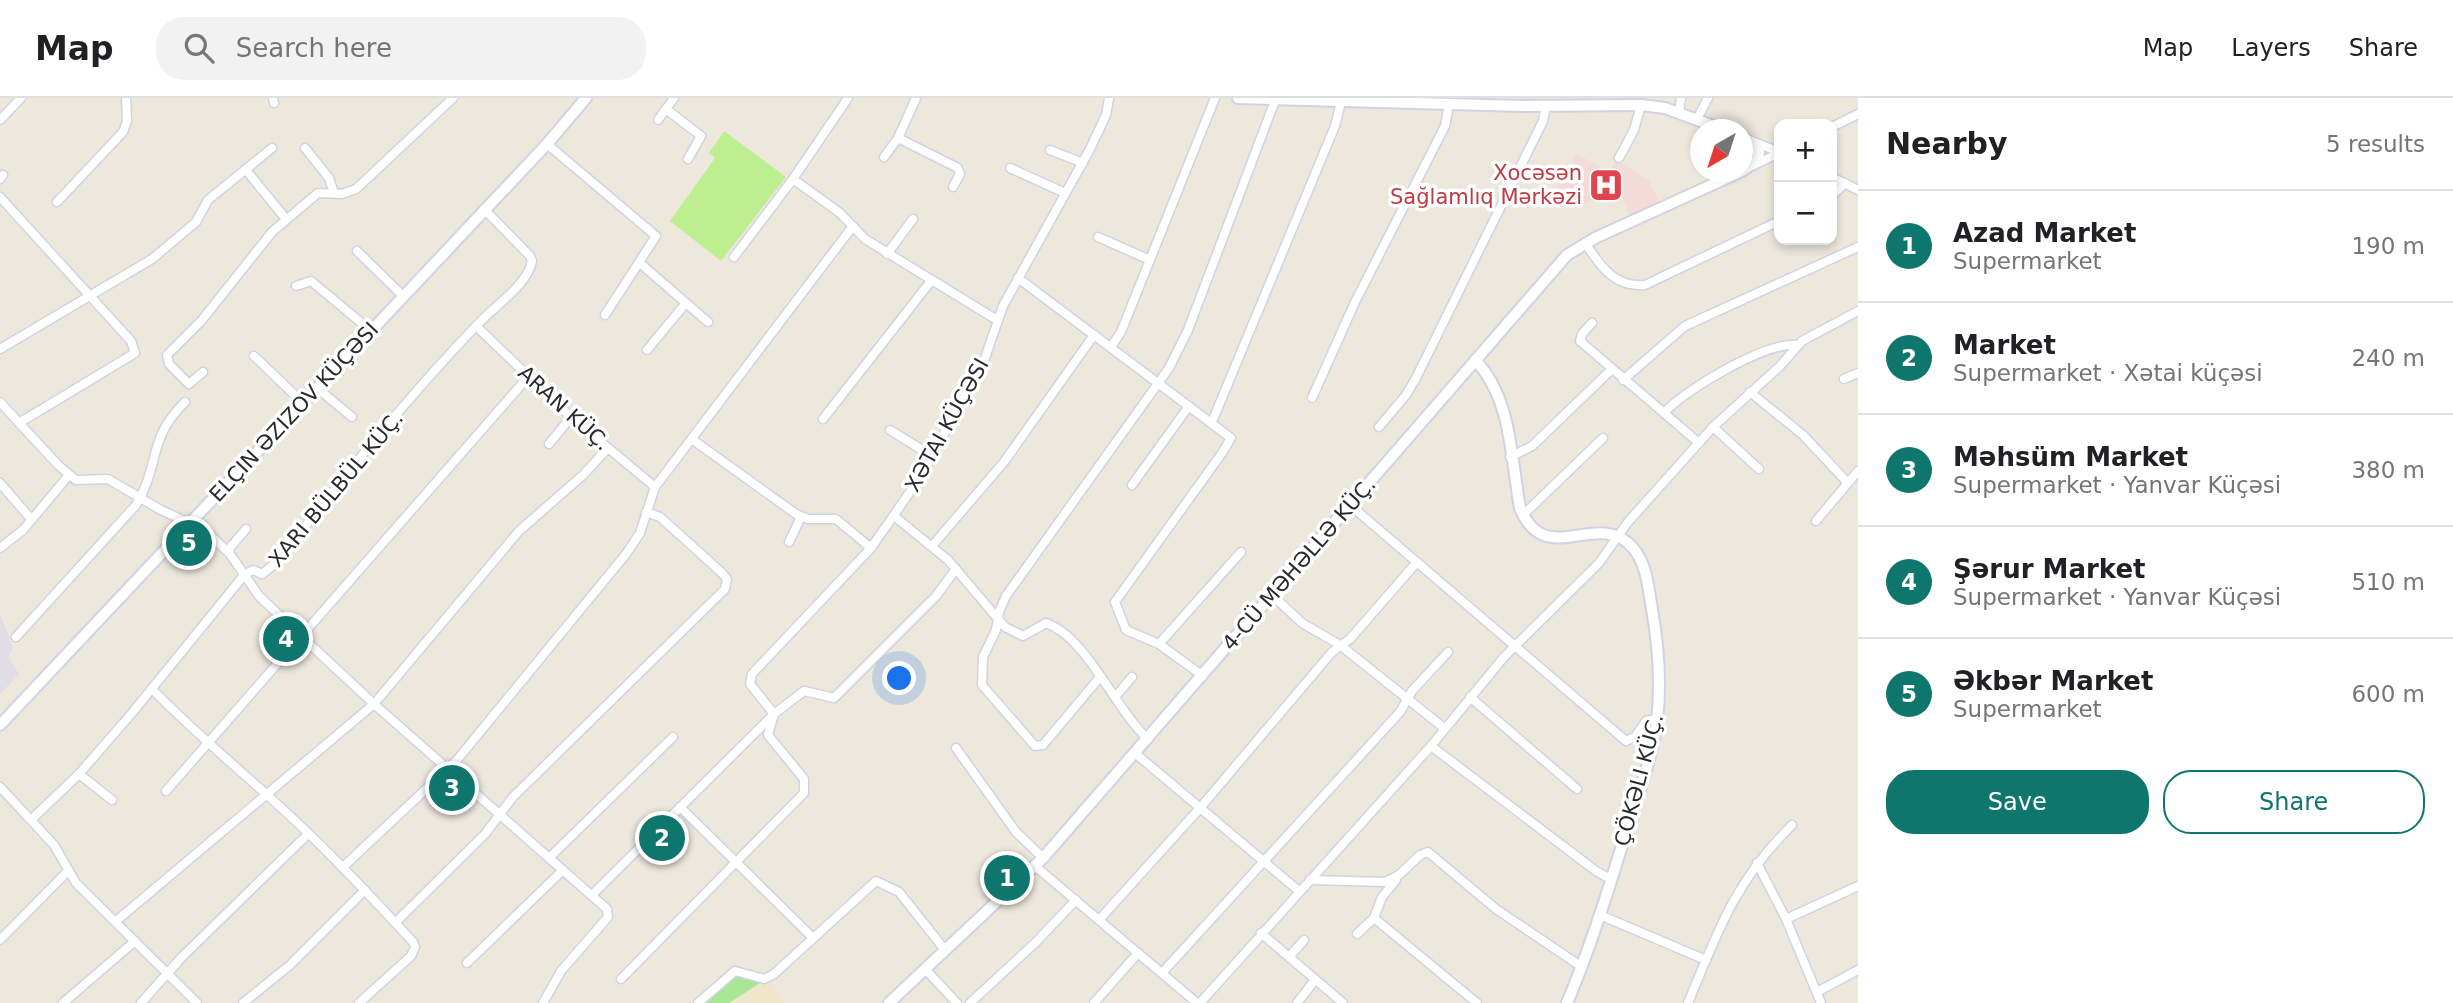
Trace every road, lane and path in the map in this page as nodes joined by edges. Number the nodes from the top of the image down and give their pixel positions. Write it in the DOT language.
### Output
graph roads {
  1 [pos="21,98"];
  2 [pos="126,98"];
  3 [pos="453,98"];
  4 [pos="586,98"];
  5 [pos="674,98"];
  6 [pos="848,98"];
  7 [pos="916,98"];
  8 [pos="1109,98"];
  9 [pos="1215,98"];
  10 [pos="1238,98"];
  11 [pos="1681,98"];
  12 [pos="1708,98"];
  13 [pos="1276,99"];
  14 [pos="1361,100"];
  15 [pos="1437,101"];
  16 [pos="1342,102"];
  17 [pos="1470,102"];
  18 [pos="1524,102"];
  19 [pos="1449,105"];
  20 [pos="1641,105"];
  21 [pos="1546,106"];
  22 [pos="666,109"];
  23 [pos="1679,113"];
  24 [pos="1858,114"];
  25 [pos="1698,119"];
  26 [pos="0,120"];
  27 [pos="658,120"];
  28 [pos="1837,124"];
  29 [pos="898,138"];
  30 [pos="1753,142"];
  31 [pos="547,144"];
  32 [pos="1753,146"];
  33 [pos="272,148"];
  34 [pos="305,148"];
  35 [pos="1050,150"];
  36 [pos="1774,150"];
  37 [pos="1774,154"];
  38 [pos="884,157"];
  39 [pos="1619,158"];
  40 [pos="688,159"];
  41 [pos="1083,163"];
  42 [pos="1753,163"];
  43 [pos="1753,165"];
  44 [pos="1010,169"];
  45 [pos="246,170"];
  46 [pos="793,179"];
  47 [pos="1837,179"];
  48 [pos="1717,182"];
  49 [pos="1845,183"];
  50 [pos="953,187"];
  51 [pos="1858,190"];
  52 [pos="1837,191"];
  53 [pos="334,193"];
  54 [pos="1065,193"];
  55 [pos="0,197"];
  56 [pos="57,202"];
  57 [pos="484,209"];
  58 [pos="286,219"];
  59 [pos="913,219"];
  60 [pos="1774,223"];
  61 [pos="853,226"];
  62 [pos="1098,237"];
  63 [pos="1585,243"];
  64 [pos="1858,247"];
  65 [pos="357,251"];
  66 [pos="887,254"];
  67 [pos="734,257"];
  68 [pos="1150,260"];
  69 [pos="640,264"];
  70 [pos="1018,278"];
  71 [pos="931,281"];
  72 [pos="296,286"];
  73 [pos="402,295"];
  74 [pos="91,297"];
  75 [pos="686,303"];
  76 [pos="1858,311"];
  77 [pos="605,315"];
  78 [pos="997,320"];
  79 [pos="708,322"];
  80 [pos="1592,323"];
  81 [pos="476,327"];
  82 [pos="370,330"];
  83 [pos="1094,335"];
  84 [pos="1797,345"];
  85 [pos="1111,347"];
  86 [pos="0,349"];
  87 [pos="647,350"];
  88 [pos="254,356"];
  89 [pos="1475,360"];
  90 [pos="1611,370"];
  91 [pos="203,372"];
  92 [pos="1858,373"];
  93 [pos="528,377"];
  94 [pos="1844,379"];
  95 [pos="1623,380"];
  96 [pos="1158,383"];
  97 [pos="317,388"];
  98 [pos="1750,392"];
  99 [pos="1311,398"];
  100 [pos="0,402"];
  101 [pos="185,402"];
  102 [pos="303,403"];
  103 [pos="1189,406"];
  104 [pos="4,412"];
  105 [pos="1664,413"];
  106 [pos="352,417"];
  107 [pos="571,417"];
  108 [pos="822,419"];
  109 [pos="1212,422"];
  110 [pos="19,424"];
  111 [pos="1379,426"];
  112 [pos="1713,428"];
  113 [pos="890,430"];
  114 [pos="1603,438"];
  115 [pos="693,440"];
  116 [pos="1699,443"];
  117 [pos="549,444"];
  118 [pos="608,448"];
  119 [pos="932,456"];
  120 [pos="1510,457"];
  121 [pos="1759,469"];
  122 [pos="1858,471"];
  123 [pos="69,475"];
  124 [pos="1847,482"];
  125 [pos="0,483"];
  126 [pos="1132,485"];
  127 [pos="655,487"];
  128 [pos="140,498"];
  129 [pos="1350,505"];
  130 [pos="646,512"];
  131 [pos="1523,515"];
  132 [pos="894,516"];
  133 [pos="801,517"];
  134 [pos="31,519"];
  135 [pos="1816,521"];
  136 [pos="193,522"];
  137 [pos="246,529"];
  138 [pos="1619,537"];
  139 [pos="789,542"];
  140 [pos="932,546"];
  141 [pos="0,548"];
  142 [pos="872,548"];
  143 [pos="228,550"];
  144 [pos="1241,552"];
  145 [pos="1417,562"];
  146 [pos="956,569"];
  147 [pos="245,574"];
  148 [pos="1272,595"];
  149 [pos="998,620"];
  150 [pos="16,637"];
  151 [pos="302,637"];
  152 [pos="1159,644"];
  153 [pos="1340,645"];
  154 [pos="1516,646"];
  155 [pos="1448,652"];
  156 [pos="1203,676"];
  157 [pos="1100,677"];
  158 [pos="1132,677"];
  159 [pos="152,689"];
  160 [pos="1115,696"];
  161 [pos="1470,697"];
  162 [pos="1409,698"];
  163 [pos="374,704"];
  164 [pos="774,714"];
  165 [pos="1657,719"];
  166 [pos="0,725"];
  167 [pos="1444,728"];
  168 [pos="673,737"];
  169 [pos="1148,739"];
  170 [pos="208,746"];
  171 [pos="1431,746"];
  172 [pos="956,748"];
  173 [pos="1136,754"];
  174 [pos="449,769"];
  175 [pos="79,774"];
  176 [pos="0,787"];
  177 [pos="1577,789"];
  178 [pos="166,791"];
  179 [pos="266,794"];
  180 [pos="112,800"];
  181 [pos="680,807"];
  182 [pos="1200,808"];
  183 [pos="500,814"];
  184 [pos="32,819"];
  185 [pos="1792,825"];
  186 [pos="308,834"];
  187 [pos="549,858"];
  188 [pos="735,860"];
  189 [pos="1039,862"];
  190 [pos="1264,862"];
  191 [pos="1758,863"];
  192 [pos="343,867"];
  193 [pos="563,870"];
  194 [pos="68,871"];
  195 [pos="1399,876"];
  196 [pos="1310,880"];
  197 [pos="1612,880"];
  198 [pos="1369,883"];
  199 [pos="1858,886"];
  200 [pos="365,890"];
  201 [pos="1299,891"];
  202 [pos="592,895"];
  203 [pos="1076,900"];
  204 [pos="1379,903"];
  205 [pos="1600,915"];
  206 [pos="1374,918"];
  207 [pos="1786,919"];
  208 [pos="1099,920"];
  209 [pos="115,922"];
  210 [pos="395,923"];
  211 [pos="1261,933"];
  212 [pos="1357,934"];
  213 [pos="812,937"];
  214 [pos="0,940"];
  215 [pos="1304,940"];
  216 [pos="135,941"];
  217 [pos="945,950"];
  218 [pos="1138,953"];
  219 [pos="1289,957"];
  220 [pos="1706,960"];
  221 [pos="467,963"];
  222 [pos="1581,967"];
  223 [pos="925,969"];
  224 [pos="1858,970"];
  225 [pos="168,972"];
  226 [pos="1162,973"];
  227 [pos="621,979"];
  228 [pos="1315,980"];
  229 [pos="1817,992"];
  230 [pos="362,1002"];
  231 [pos="63,1003"];
  232 [pos="141,1003"];
  233 [pos="197,1003"];
  234 [pos="243,1003"];
  235 [pos="543,1003"];
  236 [pos="698,1003"];
  237 [pos="889,1003"];
  238 [pos="957,1003"];
  239 [pos="970,1003"];
  240 [pos="1094,1003"];
  241 [pos="1199,1003"];
  242 [pos="1297,1003"];
  243 [pos="1343,1003"];
  244 [pos="1477,1003"];
  245 [pos="1567,1003"];
  246 [pos="1688,1003"];
  247 [pos="1821,1003"];
  1 -- 26 [label="street"];
  2 -- 56 [label="street"];
  3 -- 53 [label="street"];
  4 -- 31 [label="street, ELÇIN ƏZIZOV KÜÇƏSI"];
  5 -- 22 [label="street"];
  6 -- 46 [label="street"];
  7 -- 29 [label="street"];
  8 -- 41 [label="street, XƏTAI KÜÇƏSI"];
  9 -- 68 [label="street"];
  10 -- 13 [label="street"];
  11 -- 23 [label="street"];
  12 -- 25 [label="street"];
  13 -- 16 [label="street"];
  13 -- 96 [label="street"];
  14 -- 15 [label="street"];
  14 -- 16 [label="street"];
  15 -- 19 [label="street"];
  16 -- 109 [label="street"];
  17 -- 18 [label="street"];
  17 -- 19 [label="street"];
  18 -- 21 [label="street"];
  19 -- 99 [label="street"];
  20 -- 21 [label="street"];
  20 -- 23 [label="street"];
  20 -- 39 [label="street"];
  21 -- 111 [label="street"];
  22 -- 27 [label="street"];
  22 -- 40 [label="street"];
  23 -- 25 [label="street"];
  24 -- 28 [label="street"];
  29 -- 38 [label="street"];
  29 -- 50 [label="street"];
  30 -- 36 [label="street"];
  31 -- 57 [label="street, ELÇIN ƏZIZOV KÜÇƏSI"];
  31 -- 69 [label="street"];
  32 -- 42 [label="street"];
  33 -- 45 [label="street"];
  34 -- 53 [label="street"];
  35 -- 41 [label="street"];
  37 -- 43 [label="street"];
  41 -- 54 [label="street, XƏTAI KÜÇƏSI"];
  44 -- 54 [label="street"];
  45 -- 58 [label="street"];
  45 -- 74 [label="street"];
  46 -- 61 [label="street"];
  46 -- 67 [label="street"];
  47 -- 49 [label="street"];
  48 -- 63 [label="street, 4-CÜ MƏHƏLLƏ KÜÇ."];
  49 -- 51 [label="street"];
  49 -- 52 [label="street"];
  53 -- 58 [label="street"];
  54 -- 70 [label="street, XƏTAI KÜÇƏSI"];
  55 -- 74 [label="street"];
  57 -- 73 [label="street, ELÇIN ƏZIZOV KÜÇƏSI"];
  57 -- 81 [label="street"];
  58 -- 91 [label="street"];
  59 -- 66 [label="street"];
  60 -- 63 [label="street"];
  61 -- 66 [label="street"];
  61 -- 115 [label="street"];
  62 -- 68 [label="street"];
  63 -- 89 [label="street, 4-CÜ MƏHƏLLƏ KÜÇ."];
  64 -- 95 [label="street"];
  65 -- 73 [label="street"];
  66 -- 71 [label="street"];
  68 -- 85 [label="street"];
  69 -- 75 [label="street"];
  69 -- 77 [label="street"];
  70 -- 78 [label="street, XƏTAI KÜÇƏSI"];
  70 -- 83 [label="street"];
  71 -- 78 [label="street"];
  71 -- 108 [label="street"];
  72 -- 82 [label="street"];
  73 -- 82 [label="street, ELÇIN ƏZIZOV KÜÇƏSI"];
  74 -- 86 [label="street"];
  74 -- 110 [label="street"];
  75 -- 79 [label="street"];
  75 -- 87 [label="street"];
  76 -- 84 [label="street"];
  78 -- 119 [label="street, XƏTAI KÜÇƏSI"];
  80 -- 90 [label="street"];
  81 -- 93 [label="street, ARAN KÜÇ."];
  81 -- 147 [label="street"];
  82 -- 97 [label="street, ELÇIN ƏZIZOV KÜÇƏSI"];
  83 -- 85 [label="street"];
  83 -- 140 [label="street"];
  84 -- 98 [label="street"];
  84 -- 105 [label="street"];
  85 -- 96 [label="street"];
  88 -- 102 [label="street"];
  89 -- 120 [label="street"];
  89 -- 129 [label="street, 4-CÜ MƏHƏLLƏ KÜÇ."];
  90 -- 95 [label="street"];
  90 -- 120 [label="street"];
  92 -- 94 [label="street"];
  93 -- 107 [label="street, ARAN KÜÇ."];
  93 -- 151 [label="street"];
  95 -- 105 [label="street"];
  96 -- 103 [label="street"];
  96 -- 149 [label="street"];
  97 -- 102 [label="street, ELÇIN ƏZIZOV KÜÇƏSI"];
  97 -- 106 [label="street"];
  98 -- 112 [label="street"];
  98 -- 124 [label="street"];
  100 -- 104 [label="street"];
  101 -- 128 [label="street"];
  102 -- 136 [label="street, ELÇIN ƏZIZOV KÜÇƏSI"];
  103 -- 109 [label="street"];
  103 -- 126 [label="street"];
  104 -- 110 [label="street"];
  105 -- 116 [label="street"];
  107 -- 117 [label="street"];
  107 -- 118 [label="street, ARAN KÜÇ."];
  109 -- 152 [label="street"];
  110 -- 123 [label="street"];
  112 -- 116 [label="street"];
  112 -- 121 [label="street"];
  113 -- 119 [label="street"];
  114 -- 131 [label="street"];
  115 -- 127 [label="street"];
  115 -- 133 [label="street"];
  116 -- 138 [label="street"];
  118 -- 127 [label="street, ARAN KÜÇ."];
  118 -- 163 [label="street"];
  119 -- 132 [label="street, XƏTAI KÜÇƏSI"];
  120 -- 131 [label="street"];
  122 -- 124 [label="street"];
  123 -- 128 [label="street"];
  123 -- 134 [label="street"];
  124 -- 135 [label="street"];
  125 -- 134 [label="street"];
  127 -- 130 [label="street"];
  128 -- 136 [label="street"];
  128 -- 150 [label="street"];
  129 -- 145 [label="street"];
  129 -- 148 [label="street, 4-CÜ MƏHƏLLƏ KÜÇ."];
  130 -- 174 [label="street"];
  130 -- 183 [label="street"];
  131 -- 138 [label="street"];
  132 -- 140 [label="street"];
  132 -- 142 [label="street, XƏTAI KÜÇƏSI"];
  133 -- 139 [label="street"];
  133 -- 142 [label="street"];
  134 -- 141 [label="street"];
  136 -- 143 [label="street"];
  136 -- 166 [label="street, ELÇIN ƏZIZOV KÜÇƏSI"];
  137 -- 143 [label="street"];
  138 -- 154 [label="street"];
  138 -- 165 [label="street, ÇÖKƏLI KÜÇ."];
  140 -- 146 [label="street"];
  142 -- 164 [label="street, XƏTAI KÜÇƏSI"];
  143 -- 147 [label="street"];
  144 -- 152 [label="street"];
  145 -- 153 [label="street"];
  145 -- 154 [label="street"];
  146 -- 149 [label="street"];
  146 -- 164 [label="street"];
  147 -- 151 [label="street"];
  147 -- 159 [label="street"];
  148 -- 153 [label="street"];
  148 -- 156 [label="street, 4-CÜ MƏHƏLLƏ KÜÇ."];
  149 -- 157 [label="street"];
  149 -- 157 [label="street"];
  151 -- 163 [label="street"];
  151 -- 170 [label="street"];
  152 -- 156 [label="street"];
  153 -- 162 [label="street"];
  153 -- 182 [label="street"];
  154 -- 161 [label="street"];
  154 -- 165 [label="street"];
  155 -- 162 [label="street"];
  156 -- 169 [label="street, 4-CÜ MƏHƏLLƏ KÜÇ."];
  157 -- 160 [label="street"];
  158 -- 160 [label="street"];
  159 -- 170 [label="street"];
  159 -- 175 [label="street"];
  160 -- 169 [label="street"];
  161 -- 167 [label="street"];
  161 -- 177 [label="street"];
  162 -- 167 [label="street"];
  162 -- 190 [label="street"];
  163 -- 174 [label="street"];
  163 -- 179 [label="street"];
  164 -- 181 [label="street"];
  164 -- 188 [label="street"];
  165 -- 197 [label="street, ÇÖKƏLI KÜÇ."];
  167 -- 171 [label="street"];
  168 -- 187 [label="street"];
  169 -- 173 [label="street, 4-CÜ MƏHƏLLƏ KÜÇ."];
  170 -- 178 [label="street"];
  170 -- 179 [label="street"];
  171 -- 196 [label="street"];
  171 -- 197 [label="street"];
  172 -- 189 [label="street"];
  173 -- 182 [label="street"];
  173 -- 189 [label="street, 4-CÜ MƏHƏLLƏ KÜÇ."];
  174 -- 183 [label="street"];
  174 -- 192 [label="street"];
  175 -- 180 [label="street"];
  175 -- 184 [label="street"];
  176 -- 184 [label="street"];
  179 -- 186 [label="street"];
  179 -- 209 [label="street"];
  181 -- 188 [label="street"];
  181 -- 202 [label="street"];
  182 -- 190 [label="street"];
  182 -- 208 [label="street"];
  183 -- 187 [label="street"];
  183 -- 210 [label="street"];
  184 -- 194 [label="street"];
  185 -- 191 [label="street"];
  186 -- 192 [label="street"];
  186 -- 225 [label="street"];
  187 -- 193 [label="street"];
  188 -- 213 [label="street"];
  188 -- 227 [label="street"];
  189 -- 203 [label="street"];
  189 -- 217 [label="street, 4-CÜ MƏHƏLLƏ KÜÇ."];
  190 -- 201 [label="street"];
  190 -- 226 [label="street"];
  191 -- 207 [label="street"];
  191 -- 220 [label="street"];
  192 -- 200 [label="street"];
  193 -- 202 [label="street"];
  193 -- 221 [label="street"];
  194 -- 209 [label="street"];
  194 -- 214 [label="street"];
  195 -- 198 [label="street"];
  195 -- 204 [label="street"];
  195 -- 222 [label="street"];
  196 -- 198 [label="street"];
  196 -- 201 [label="street"];
  197 -- 205 [label="street, ÇÖKƏLI KÜÇ."];
  198 -- 204 [label="street"];
  199 -- 207 [label="street"];
  200 -- 210 [label="street"];
  200 -- 234 [label="street"];
  201 -- 211 [label="street"];
  202 -- 235 [label="street"];
  203 -- 208 [label="street"];
  203 -- 239 [label="street"];
  204 -- 206 [label="street"];
  205 -- 220 [label="street"];
  205 -- 222 [label="street, ÇÖKƏLI KÜÇ."];
  206 -- 212 [label="street"];
  206 -- 244 [label="street"];
  207 -- 229 [label="street"];
  208 -- 218 [label="street"];
  209 -- 216 [label="street"];
  210 -- 230 [label="street"];
  211 -- 219 [label="street"];
  211 -- 241 [label="street"];
  213 -- 217 [label="street"];
  213 -- 236 [label="street"];
  215 -- 219 [label="street"];
  216 -- 225 [label="street"];
  216 -- 231 [label="street"];
  217 -- 223 [label="street, 4-CÜ MƏHƏLLƏ KÜÇ."];
  218 -- 226 [label="street"];
  218 -- 240 [label="street"];
  219 -- 228 [label="street"];
  220 -- 246 [label="street"];
  222 -- 245 [label="street, ÇÖKƏLI KÜÇ."];
  223 -- 237 [label="street, 4-CÜ MƏHƏLLƏ KÜÇ."];
  223 -- 238 [label="street"];
  224 -- 229 [label="street"];
  225 -- 232 [label="street"];
  225 -- 233 [label="street"];
  226 -- 241 [label="street"];
  228 -- 242 [label="street"];
  228 -- 243 [label="street"];
  229 -- 247 [label="street"];
}
